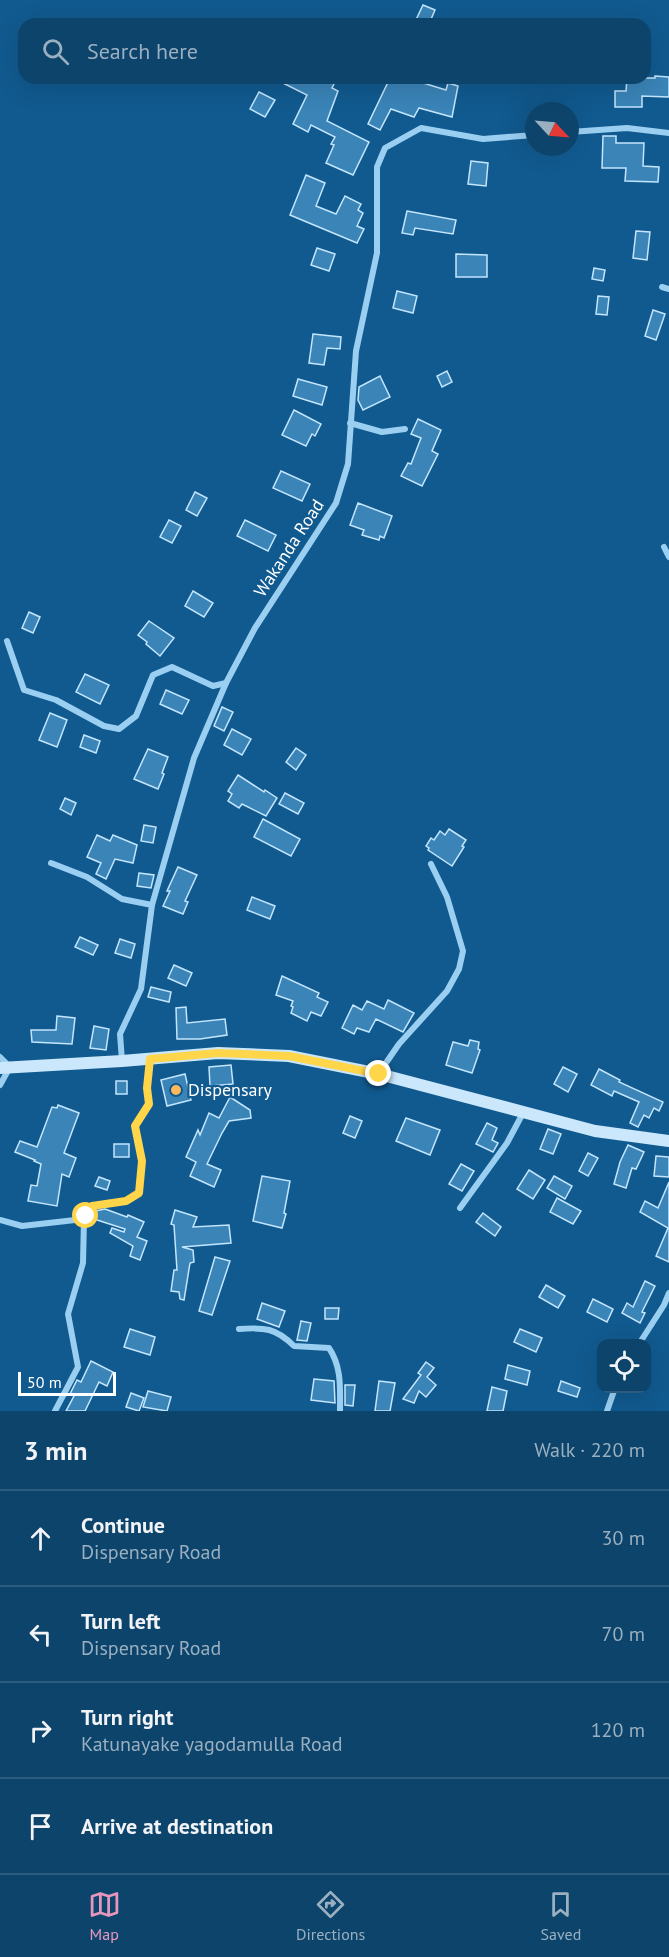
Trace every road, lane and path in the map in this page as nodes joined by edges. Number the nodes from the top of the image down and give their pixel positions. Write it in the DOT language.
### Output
graph roads {
  1 [pos="579,131"];
  2 [pos="669,133"];
  3 [pos="525,136"];
  4 [pos="350,423"];
  5 [pos="405,429"];
  6 [pos="664,546"];
  7 [pos="669,557"];
  8 [pos="7,641"];
  9 [pos="226,683"];
  10 [pos="51,863"];
  11 [pos="431,864"];
  12 [pos="152,905"];
  13 [pos="0,1057"];
  14 [pos="150,1059"];
  15 [pos="122,1061"];
  16 [pos="5,1067"];
  17 [pos="379,1074"];
  18 [pos="0,1086"];
  19 [pos="523,1113"];
  20 [pos="669,1141"];
  21 [pos="460,1208"];
  22 [pos="85,1217"];
  23 [pos="0,1220"];
  24 [pos="669,1293"];
  25 [pos="239,1329"];
  26 [pos="642,1339"];
  27 [pos="614,1393"];
  28 [pos="55,1411"];
  29 [pos="340,1411"];
  30 [pos="607,1411"];
  1 -- 2 [label="street"];
  3 -- 4 [label="street, Wakanda Road"];
  4 -- 5 [label="street"];
  4 -- 9 [label="street, Wakanda Road"];
  6 -- 7 [label="street"];
  8 -- 9 [label="street"];
  9 -- 12 [label="street, Wakanda Road"];
  10 -- 12 [label="street"];
  11 -- 17 [label="street"];
  12 -- 15 [label="street, Wakanda Road"];
  13 -- 16 [label="street"];
  14 -- 15 [label="main road"];
  14 -- 17 [label="main road"];
  14 -- 22 [label="street"];
  15 -- 16 [label="main road"];
  16 -- 18 [label="street"];
  17 -- 19 [label="main road"];
  19 -- 20 [label="main road"];
  19 -- 21 [label="street"];
  22 -- 23 [label="street"];
  22 -- 28 [label="street"];
  24 -- 26 [label="street"];
  25 -- 29 [label="street"];
  27 -- 30 [label="street"];
}
